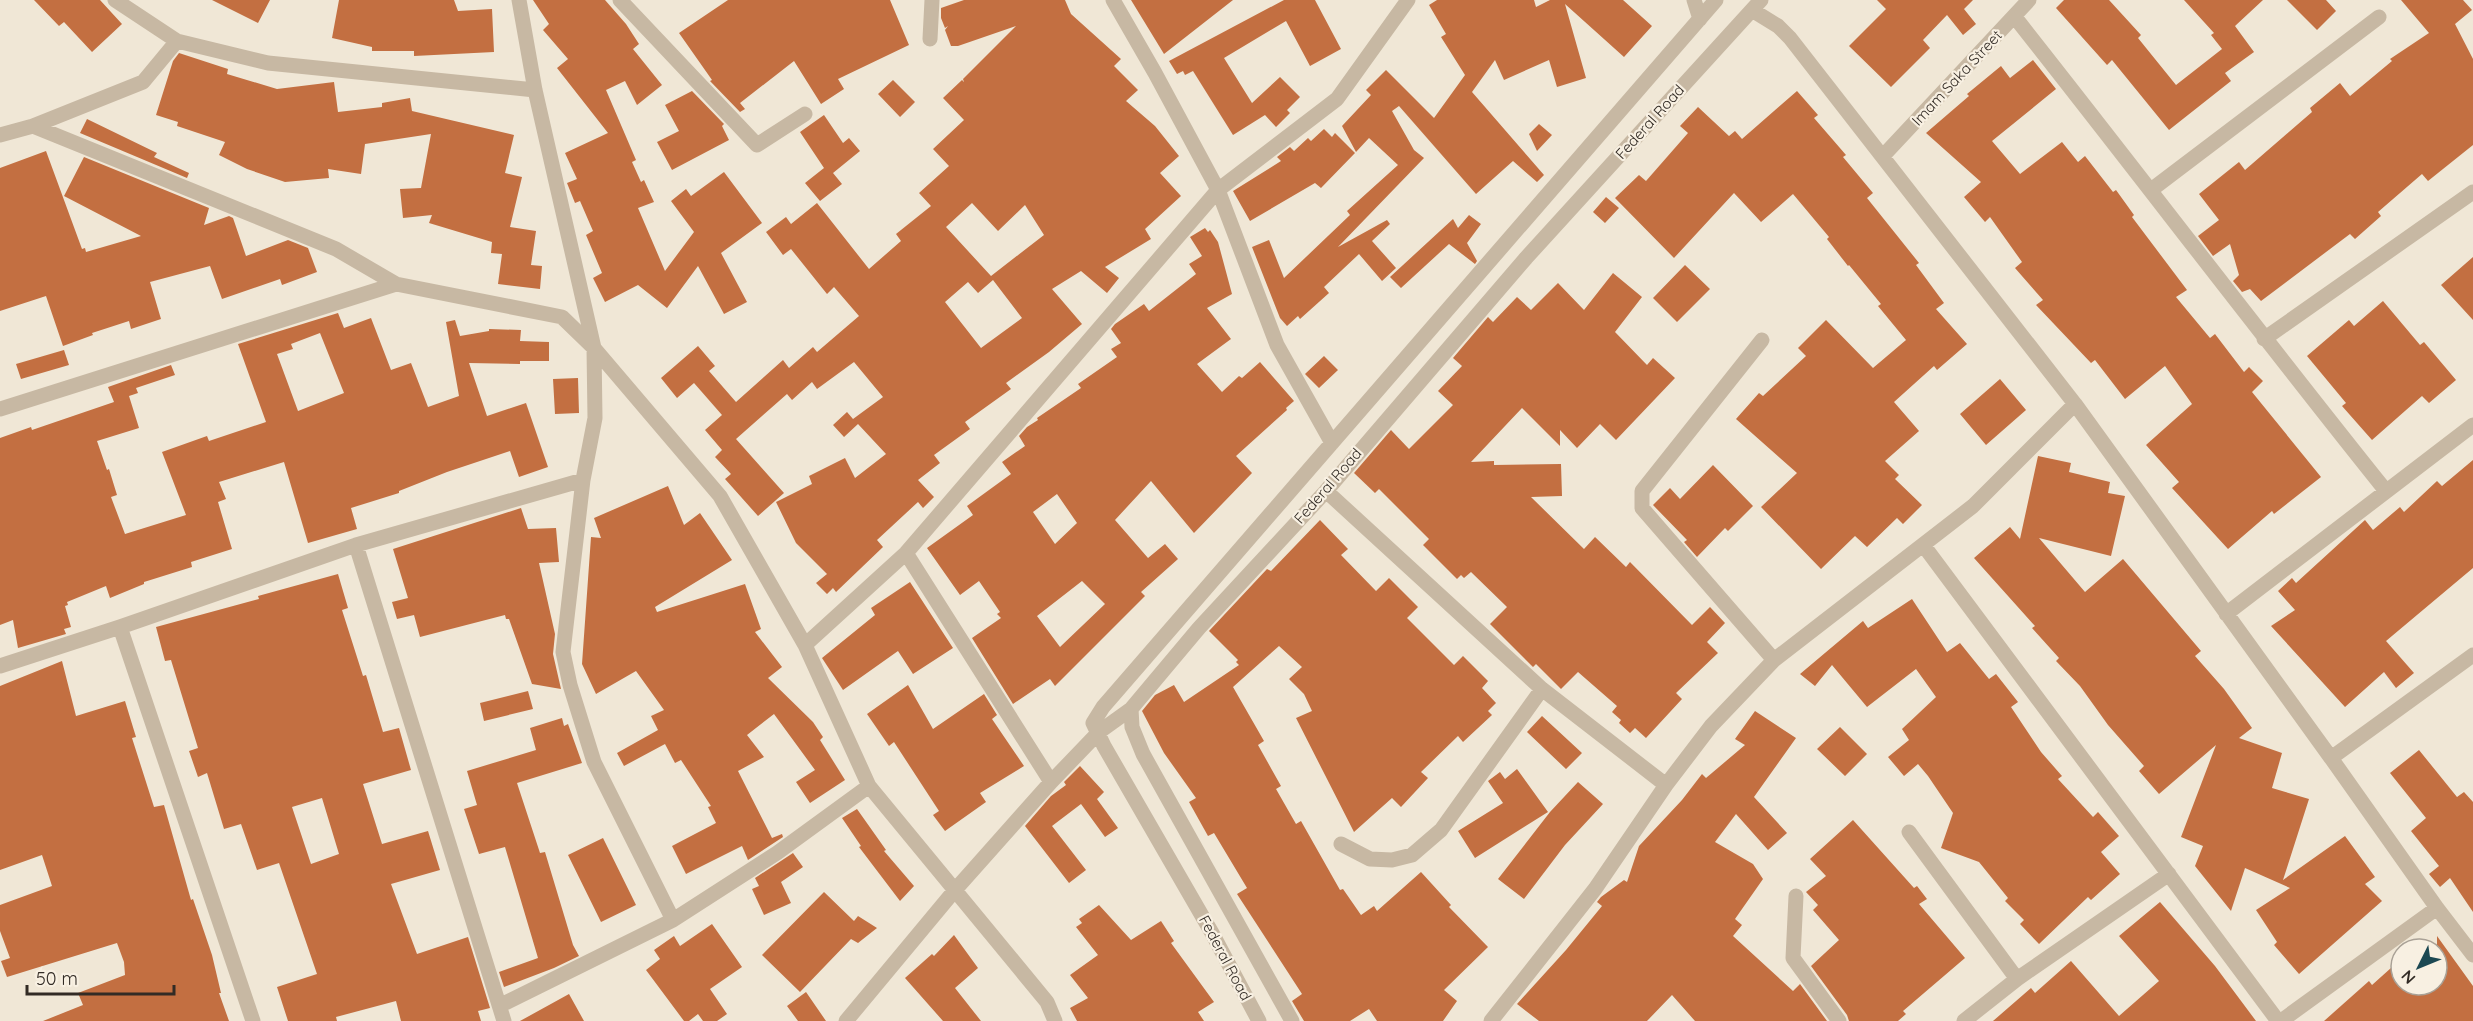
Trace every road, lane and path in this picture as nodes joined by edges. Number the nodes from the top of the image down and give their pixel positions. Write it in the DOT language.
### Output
graph roads {
  1 [pos="115,0"];
  2 [pos="519,0"];
  3 [pos="620,0"];
  4 [pos="932,0"];
  5 [pos="1113,0"];
  6 [pos="1408,0"];
  7 [pos="1694,0"];
  8 [pos="1716,0"];
  9 [pos="2029,0"];
  10 [pos="1756,5"];
  11 [pos="2014,16"];
  12 [pos="2379,17"];
  13 [pos="1700,19"];
  14 [pos="930,39"];
  15 [pos="177,41"];
  16 [pos="535,90"];
  17 [pos="805,114"];
  18 [pos="33,126"];
  19 [pos="0,135"];
  20 [pos="1884,156"];
  21 [pos="1218,190"];
  22 [pos="2151,190"];
  23 [pos="2473,192"];
  24 [pos="396,284"];
  25 [pos="2264,339"];
  26 [pos="1762,340"];
  27 [pos="594,348"];
  28 [pos="2075,404"];
  29 [pos="0,410"];
  30 [pos="2473,425"];
  31 [pos="1332,443"];
  32 [pos="583,480"];
  33 [pos="1326,491"];
  34 [pos="2386,491"];
  35 [pos="356,545"];
  36 [pos="1924,546"];
  37 [pos="906,553"];
  38 [pos="2226,614"];
  39 [pos="120,627"];
  40 [pos="804,645"];
  41 [pos="2473,655"];
  42 [pos="1774,660"];
  43 [pos="0,666"];
  44 [pos="1542,689"];
  45 [pos="1131,709"];
  46 [pos="1098,732"];
  47 [pos="2331,758"];
  48 [pos="1051,782"];
  49 [pos="1666,785"];
  50 [pos="869,786"];
  51 [pos="1909,832"];
  52 [pos="1341,844"];
  53 [pos="2169,874"];
  54 [pos="955,890"];
  55 [pos="1796,896"];
  56 [pos="2437,909"];
  57 [pos="673,920"];
  58 [pos="2473,955"];
  59 [pos="2018,979"];
  60 [pos="501,1005"];
  61 [pos="253,1021"];
  62 [pos="504,1021"];
  63 [pos="846,1021"];
  64 [pos="1055,1021"];
  65 [pos="1259,1021"];
  66 [pos="1292,1021"];
  67 [pos="1491,1021"];
  68 [pos="1839,1021"];
  69 [pos="1964,1021"];
  70 [pos="2280,1021"];
  1 -- 15 [label="street"];
  2 -- 16 [label="street"];
  3 -- 17 [label="street"];
  4 -- 14 [label="street"];
  5 -- 21 [label="street"];
  6 -- 21 [label="street"];
  7 -- 13 [label="street"];
  8 -- 13 [label="street, Federal Road"];
  9 -- 11 [label="street, Imam Saka Street"];
  10 -- 20 [label="street"];
  10 -- 33 [label="street, Federal Road"];
  11 -- 20 [label="street, Imam Saka Street"];
  11 -- 22 [label="street"];
  12 -- 22 [label="street"];
  13 -- 31 [label="street, Federal Road"];
  15 -- 16 [label="street"];
  15 -- 18 [label="street"];
  16 -- 27 [label="street"];
  18 -- 19 [label="street"];
  18 -- 24 [label="street"];
  20 -- 28 [label="street"];
  21 -- 31 [label="street"];
  21 -- 37 [label="street"];
  22 -- 25 [label="street"];
  23 -- 25 [label="street"];
  24 -- 27 [label="street"];
  24 -- 29 [label="street"];
  25 -- 34 [label="street"];
  26 -- 42 [label="street"];
  27 -- 32 [label="street"];
  27 -- 40 [label="street"];
  28 -- 36 [label="street"];
  28 -- 38 [label="street"];
  30 -- 34 [label="street"];
  31 -- 46 [label="street, Federal Road"];
  32 -- 35 [label="street"];
  32 -- 57 [label="street"];
  33 -- 44 [label="street"];
  33 -- 45 [label="street, Federal Road"];
  34 -- 38 [label="street"];
  35 -- 39 [label="street"];
  35 -- 60 [label="street"];
  36 -- 42 [label="street"];
  36 -- 53 [label="street"];
  37 -- 40 [label="street"];
  37 -- 48 [label="street"];
  38 -- 47 [label="street"];
  39 -- 43 [label="street"];
  39 -- 61 [label="street"];
  40 -- 50 [label="street"];
  41 -- 47 [label="street"];
  42 -- 49 [label="street"];
  44 -- 49 [label="street"];
  44 -- 52 [label="street"];
  45 -- 46 [label="street"];
  45 -- 66 [label="street, Federal Road"];
  46 -- 48 [label="street"];
  46 -- 65 [label="street, Federal Road"];
  47 -- 56 [label="street"];
  48 -- 54 [label="street"];
  49 -- 67 [label="street"];
  50 -- 54 [label="street"];
  50 -- 57 [label="street"];
  51 -- 59 [label="street"];
  53 -- 59 [label="street"];
  53 -- 70 [label="street"];
  54 -- 63 [label="street"];
  54 -- 64 [label="street"];
  55 -- 68 [label="street"];
  56 -- 58 [label="street"];
  56 -- 70 [label="street"];
  57 -- 60 [label="street"];
  59 -- 69 [label="street"];
  60 -- 62 [label="street"];
}
